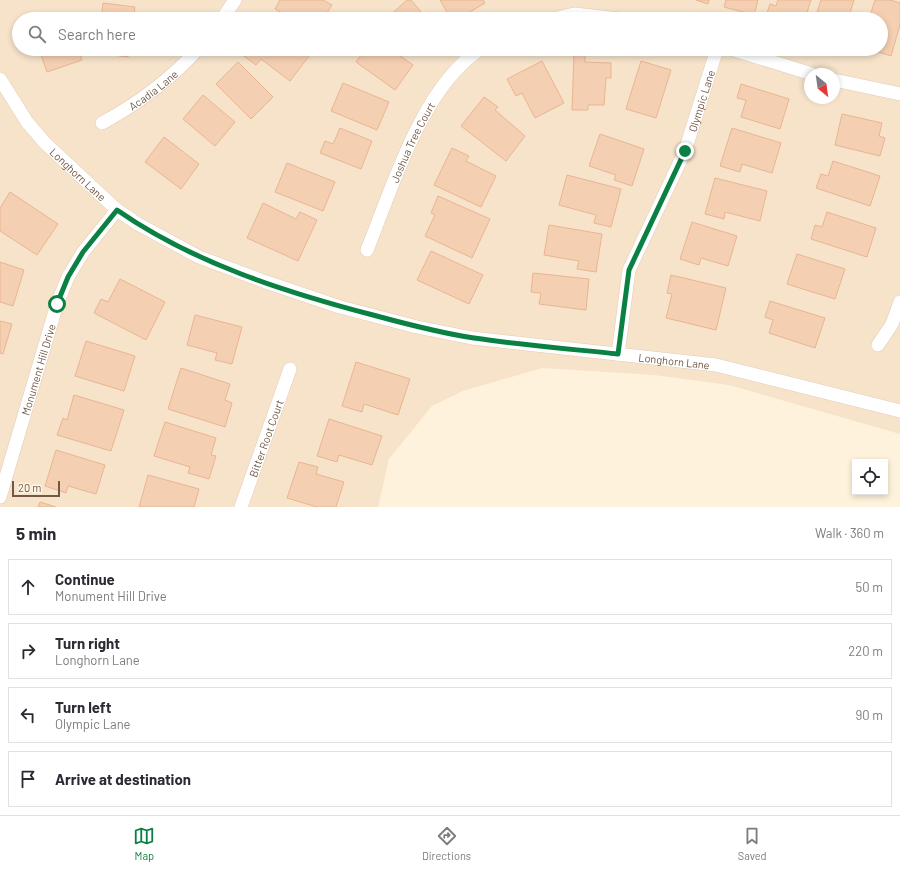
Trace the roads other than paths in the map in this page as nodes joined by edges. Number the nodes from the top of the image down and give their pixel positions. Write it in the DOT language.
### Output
graph roads {
  1 [pos="235,0"];
  2 [pos="227,12"];
  3 [pos="191,56"];
  4 [pos="472,56"];
  5 [pos="715,56"];
  6 [pos="754,56"];
  7 [pos="804,72"];
  8 [pos="0,79"];
  9 [pos="840,81"];
  10 [pos="900,94"];
  11 [pos="102,123"];
  12 [pos="117,210"];
  13 [pos="367,250"];
  14 [pos="900,302"];
  15 [pos="878,345"];
  16 [pos="618,354"];
  17 [pos="290,369"];
  18 [pos="900,411"];
  19 [pos="0,497"];
  20 [pos="241,507"];
  1 -- 2 [label="street"];
  3 -- 11 [label="street, Acadia Lane"];
  4 -- 13 [label="street, Joshua Tree Court"];
  5 -- 16 [label="street, Olympic Lane"];
  6 -- 7 [label="street"];
  8 -- 12 [label="street, Longhorn Lane"];
  9 -- 10 [label="street"];
  12 -- 16 [label="street, Longhorn Lane"];
  12 -- 19 [label="street, Monument Hill Drive"];
  14 -- 15 [label="street"];
  16 -- 18 [label="street, Longhorn Lane"];
  17 -- 20 [label="street, Bitter Root Court"];
}
